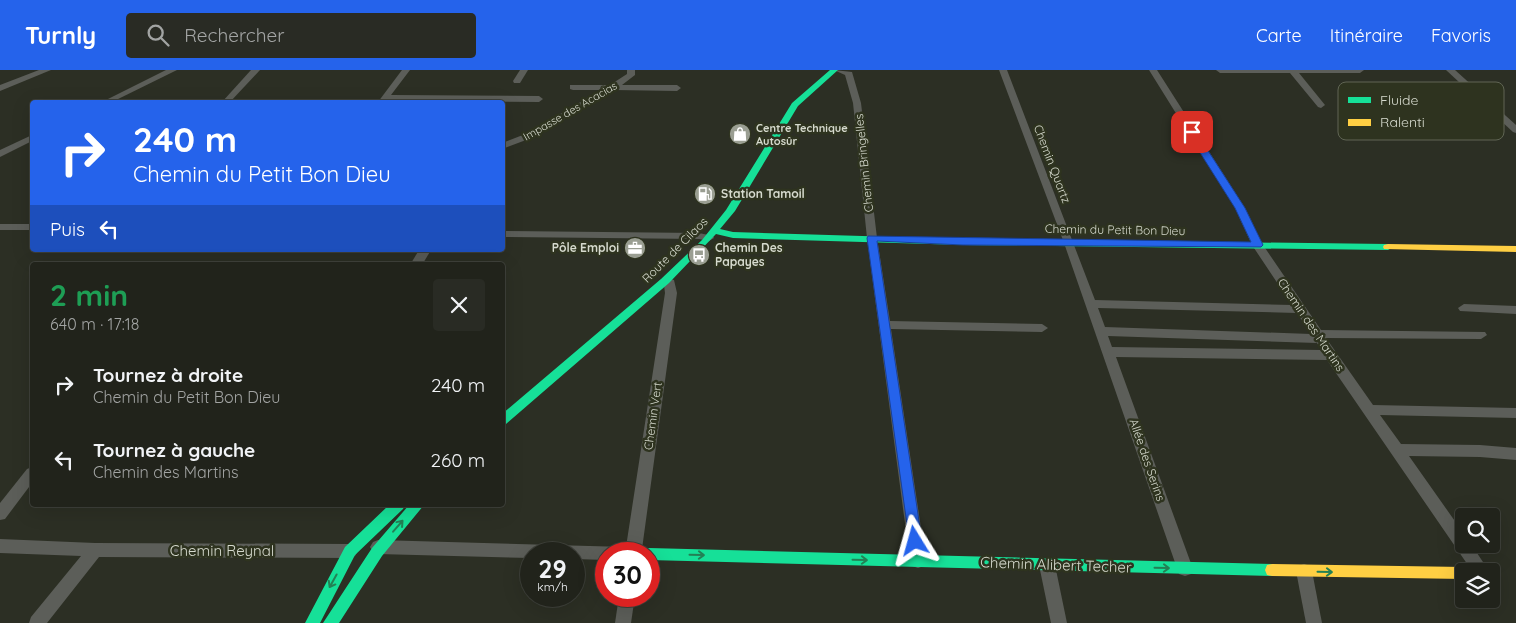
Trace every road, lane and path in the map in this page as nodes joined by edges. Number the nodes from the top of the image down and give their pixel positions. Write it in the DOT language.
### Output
graph roads {
  1 [pos="47,70"];
  2 [pos="172,70"];
  3 [pos="256,70"];
  4 [pos="406,70"];
  5 [pos="524,70"];
  6 [pos="631,70"];
  7 [pos="834,70"];
  8 [pos="838,70"];
  9 [pos="1002,70"];
  10 [pos="1153,70"];
  11 [pos="1220,70"];
  12 [pos="1292,70"];
  13 [pos="1360,70"];
  14 [pos="1450,70"];
  15 [pos="518,81"];
  16 [pos="1463,82"];
  17 [pos="573,87"];
  18 [pos="612,87"];
  19 [pos="0,88"];
  20 [pos="677,88"];
  21 [pos="539,99"];
  22 [pos="110,100"];
  23 [pos="228,100"];
  24 [pos="384,100"];
  25 [pos="1321,104"];
  26 [pos="1504,119"];
  27 [pos="1516,130"];
  28 [pos="30,139"];
  29 [pos="505,145"];
  30 [pos="0,154"];
  31 [pos="0,227"];
  32 [pos="30,227"];
  33 [pos="505,234"];
  34 [pos="712,234"];
  35 [pos="872,238"];
  36 [pos="1069,243"];
  37 [pos="1258,245"];
  38 [pos="1516,249"];
  39 [pos="665,281"];
  40 [pos="1091,304"];
  41 [pos="1464,308"];
  42 [pos="1300,309"];
  43 [pos="1516,310"];
  44 [pos="884,324"];
  45 [pos="1042,328"];
  46 [pos="1101,331"];
  47 [pos="1481,335"];
  48 [pos="1318,336"];
  49 [pos="1109,352"];
  50 [pos="1331,355"];
  51 [pos="1369,410"];
  52 [pos="1516,413"];
  53 [pos="505,418"];
  54 [pos="1397,450"];
  55 [pos="1516,454"];
  56 [pos="30,476"];
  57 [pos="396,507"];
  58 [pos="415,507"];
  59 [pos="0,514"];
  60 [pos="635,542"];
  61 [pos="0,546"];
  62 [pos="354,547"];
  63 [pos="380,547"];
  64 [pos="95,550"];
  65 [pos="595,553"];
  66 [pos="660,554"];
  67 [pos="918,561"];
  68 [pos="1475,563"];
  69 [pos="1047,565"];
  70 [pos="1185,569"];
  71 [pos="1304,572"];
  72 [pos="1455,573"];
  73 [pos="624,607"];
  74 [pos="37,623"];
  75 [pos="312,623"];
  76 [pos="330,623"];
  77 [pos="622,623"];
  78 [pos="1060,623"];
  79 [pos="1314,623"];
  1 -- 19 [label="street"];
  2 -- 22 [label="street"];
  3 -- 23 [label="street"];
  4 -- 24 [label="street"];
  5 -- 15 [label="street"];
  6 -- 18 [label="street, Impasse des Acacias"];
  7 -- 34 [label="street, Route de Cilaos"];
  8 -- 35 [label="street, Chemin Bringelles"];
  9 -- 36 [label="street, Chemin Quartz"];
  10 -- 37 [label="street, Chemin des Martins"];
  11 -- 12 [label="street"];
  12 -- 13 [label="street"];
  12 -- 25 [label="street"];
  14 -- 16 [label="street"];
  17 -- 18 [label="street"];
  18 -- 20 [label="street"];
  18 -- 29 [label="street, Impasse des Acacias"];
  21 -- 24 [label="street"];
  26 -- 27 [label="street"];
  28 -- 30 [label="street"];
  31 -- 32 [label="street"];
  33 -- 34 [label="street"];
  34 -- 35 [label="street, Chemin du Petit Bon Dieu"];
  34 -- 39 [label="street, Route de Cilaos"];
  35 -- 36 [label="street, Chemin du Petit Bon Dieu"];
  35 -- 44 [label="street, Chemin Bringelles"];
  36 -- 37 [label="street, Chemin du Petit Bon Dieu"];
  36 -- 40 [label="street, Chemin Quartz"];
  37 -- 38 [label="street, Chemin du Petit Bon Dieu"];
  37 -- 42 [label="street, Chemin des Martins"];
  39 -- 53 [label="street, Route de Cilaos"];
  39 -- 60 [label="street, Chemin Vert"];
  40 -- 42 [label="street"];
  40 -- 46 [label="street, Chemin Quartz"];
  41 -- 43 [label="street"];
  42 -- 48 [label="street, Chemin des Martins"];
  44 -- 45 [label="street"];
  44 -- 67 [label="street, Chemin Bringelles"];
  46 -- 48 [label="street"];
  46 -- 49 [label="street, Chemin Quartz"];
  47 -- 48 [label="street"];
  48 -- 50 [label="street, Chemin des Martins"];
  49 -- 50 [label="street"];
  49 -- 70 [label="street, Allée des Serins"];
  50 -- 51 [label="street, Chemin des Martins"];
  51 -- 52 [label="street"];
  51 -- 54 [label="street, Chemin des Martins"];
  54 -- 55 [label="street"];
  54 -- 68 [label="street, Chemin des Martins"];
  56 -- 59 [label="street"];
  57 -- 62 [label="street"];
  63 -- 58 [label="street, one-way"];
  61 -- 64 [label="street, Chemin Reynal"];
  62 -- 63 [label="street"];
  62 -- 64 [label="street, Chemin Reynal"];
  62 -- 75 [label="street, one-way"];
  63 -- 65 [label="street"];
  63 -- 76 [label="street"];
  64 -- 74 [label="street"];
  66 -- 67 [label="street, Chemin Alibert Techer, one-way"];
  67 -- 69 [label="street, Chemin Alibert Techer"];
  69 -- 70 [label="street, Chemin Alibert Techer, one-way"];
  69 -- 78 [label="street"];
  70 -- 71 [label="street, Chemin Alibert Techer"];
  71 -- 72 [label="street, Chemin Alibert Techer, one-way"];
  71 -- 79 [label="street"];
  73 -- 77 [label="street"];
}
